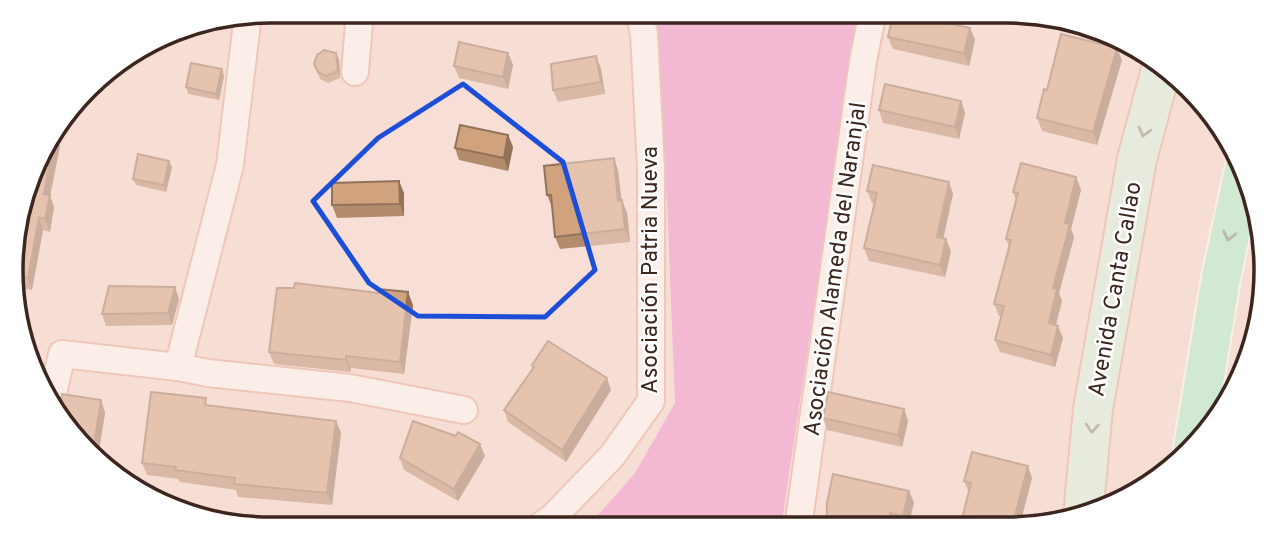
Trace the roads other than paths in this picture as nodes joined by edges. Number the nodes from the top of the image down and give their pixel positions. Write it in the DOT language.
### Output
graph roads {
  1 [pos="359,23"];
  2 [pos="642,23"];
  3 [pos="870,23"];
  4 [pos="247,24"];
  5 [pos="355,72"];
  6 [pos="1160,75"];
  7 [pos="1240,188"];
  8 [pos="178,367"];
  9 [pos="54,390"];
  10 [pos="464,410"];
  11 [pos="1196,429"];
  12 [pos="1084,505"];
  13 [pos="553,517"];
  14 [pos="800,517"];
  1 -- 5 [label="street"];
  2 -- 13 [label="street, Asociación Patria Nueva"];
  3 -- 14 [label="street, Asociación Alameda del Naranjal"];
  4 -- 8 [label="street"];
  6 -- 12 [label="street, Avenida Canta Callao, one-way"];
  7 -- 11 [label="main road, one-way"];
  8 -- 9 [label="street"];
  8 -- 10 [label="street"];
}
